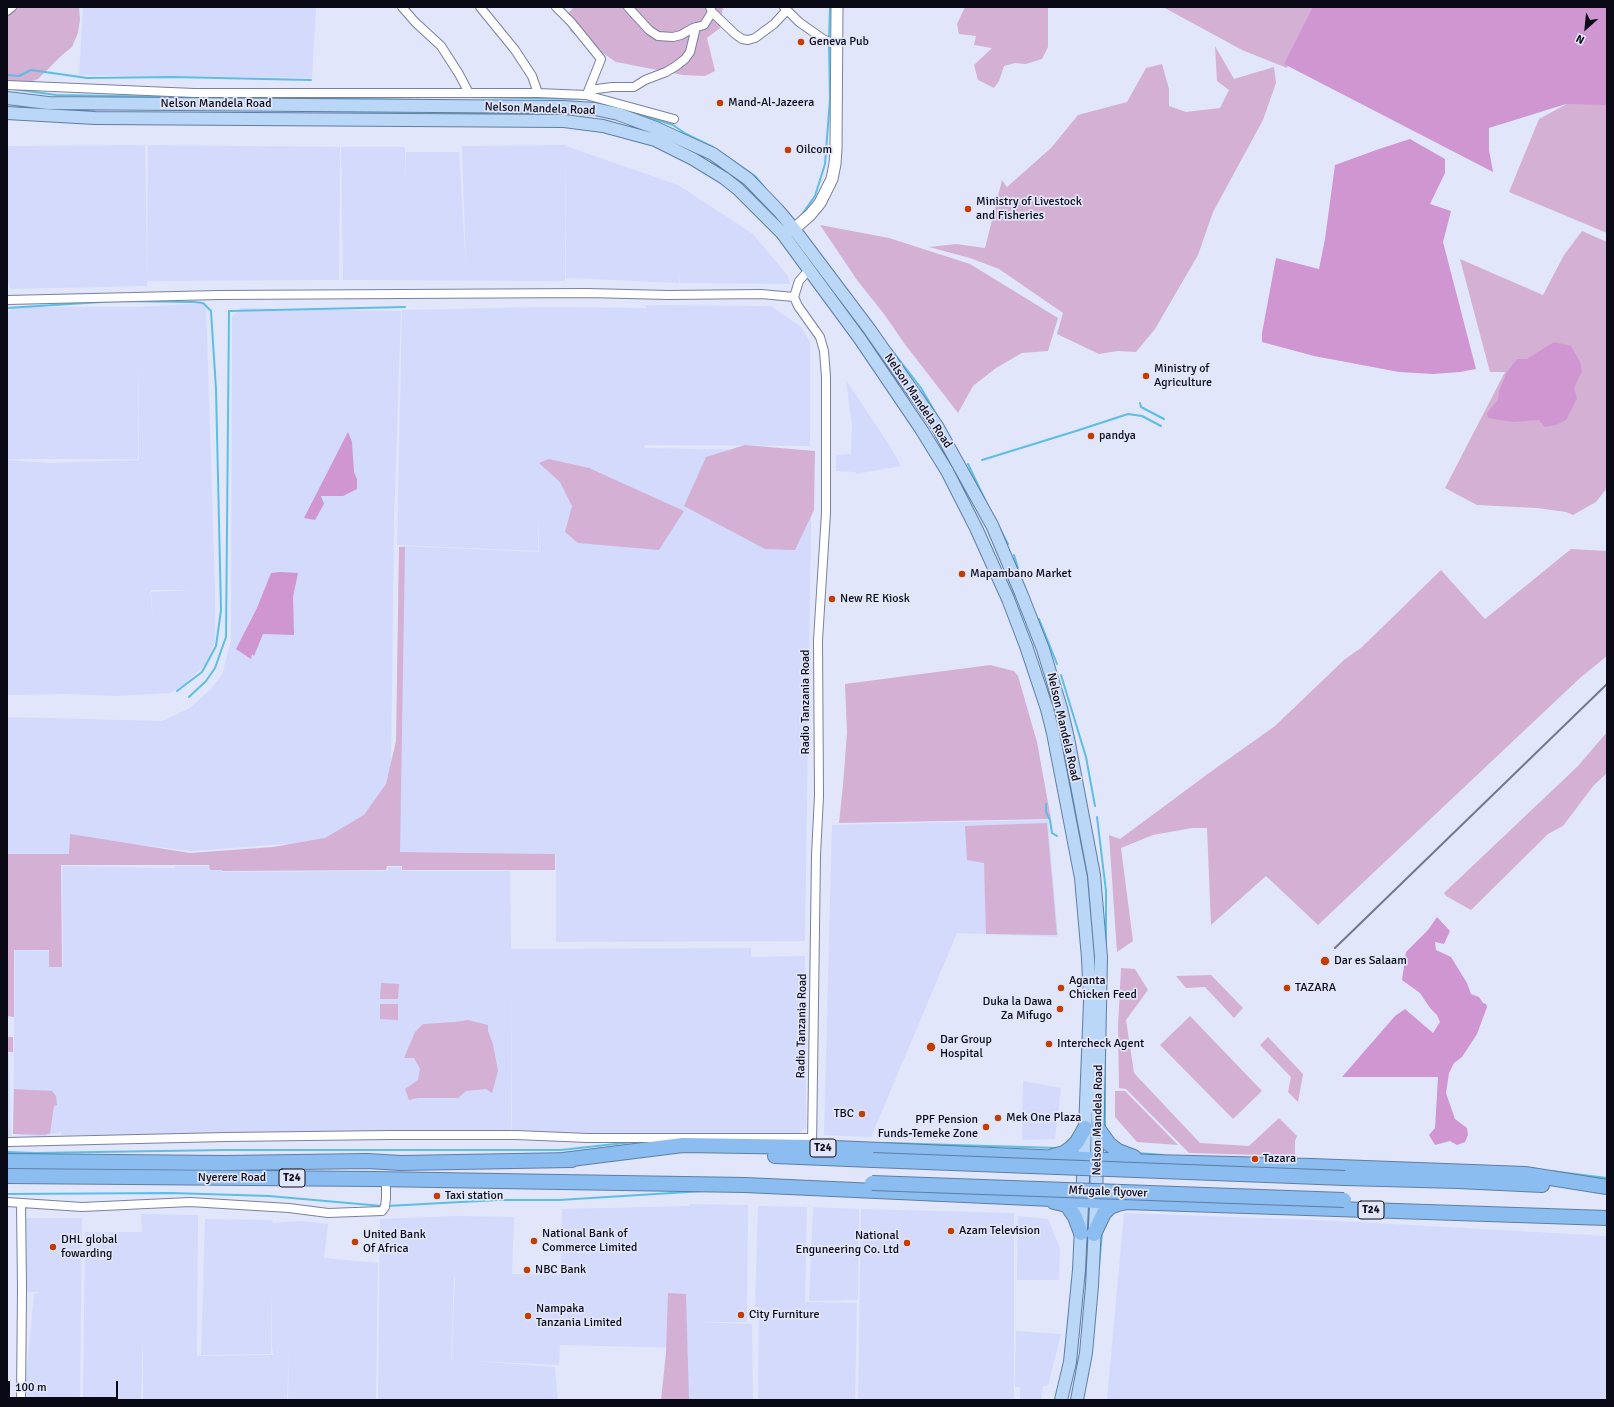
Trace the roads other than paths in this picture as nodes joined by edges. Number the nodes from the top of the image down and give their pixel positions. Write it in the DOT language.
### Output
graph roads {
  1 [pos="12,7"];
  2 [pos="402,7"];
  3 [pos="480,7"];
  4 [pos="556,7"];
  5 [pos="628,7"];
  6 [pos="837,7"];
  7 [pos="711,9"];
  8 [pos="786,9"];
  9 [pos="7,11"];
  10 [pos="696,27"];
  11 [pos="836,45"];
  12 [pos="7,85"];
  13 [pos="588,92"];
  14 [pos="469,93"];
  15 [pos="538,93"];
  16 [pos="7,98"];
  17 [pos="7,113"];
  18 [pos="674,119"];
  19 [pos="794,229"];
  20 [pos="782,233"];
  21 [pos="809,270"];
  22 [pos="794,297"];
  23 [pos="7,300"];
  24 [pos="1091,1127"];
  25 [pos="7,1142"];
  26 [pos="812,1142"];
  27 [pos="1049,1158"];
  28 [pos="1090,1159"];
  29 [pos="563,1160"];
  30 [pos="7,1161"];
  31 [pos="1152,1162"];
  32 [pos="7,1176"];
  33 [pos="386,1180"];
  34 [pos="578,1182"];
  35 [pos="1607,1187"];
  36 [pos="1607,1191"];
  37 [pos="1025,1198"];
  38 [pos="1089,1200"];
  39 [pos="1135,1201"];
  40 [pos="7,1202"];
  41 [pos="21,1203"];
  42 [pos="1607,1213"];
  43 [pos="1607,1218"];
  44 [pos="1088,1234"];
  45 [pos="21,1400"];
  46 [pos="1061,1400"];
  47 [pos="1077,1400"];
  1 -- 9 [label="street"];
  2 -- 14 [label="street"];
  3 -- 15 [label="street"];
  4 -- 13 [label="street"];
  5 -- 10 [label="street"];
  6 -- 11 [label="street"];
  7 -- 8 [label="street"];
  7 -- 10 [label="street"];
  8 -- 11 [label="street"];
  10 -- 13 [label="street"];
  11 -- 19 [label="street"];
  12 -- 14 [label="street"];
  13 -- 15 [label="street"];
  13 -- 18 [label="street"];
  14 -- 15 [label="street"];
  16 -- 19 [label="main road, Nelson Mandela Road"];
  17 -- 20 [label="main road, Nelson Mandela Road"];
  19 -- 20 [label="street"];
  19 -- 24 [label="main road, Nelson Mandela Road"];
  20 -- 21 [label="main road, Nelson Mandela Road"];
  21 -- 22 [label="street"];
  21 -- 24 [label="main road, Nelson Mandela Road"];
  22 -- 23 [label="street"];
  22 -- 26 [label="street, Radio Tanzania Road"];
  24 -- 27 [label="highway"];
  24 -- 28 [label="main road, Nelson Mandela Road"];
  24 -- 31 [label="highway"];
  25 -- 26 [label="street"];
  26 -- 27 [label="highway, T24"];
  26 -- 29 [label="highway, T24"];
  27 -- 28 [label="highway, T24"];
  28 -- 31 [label="highway, T24"];
  28 -- 38 [label="main road, Nelson Mandela Road"];
  29 -- 30 [label="highway, Nyerere Road / T24"];
  29 -- 36 [label="highway, Mfugale flyover, bridge"];
  31 -- 35 [label="highway, T24"];
  32 -- 33 [label="highway, Nyerere Road / T24"];
  33 -- 34 [label="highway, Nyerere Road / T24"];
  33 -- 41 [label="street"];
  34 -- 37 [label="highway, T24"];
  34 -- 42 [label="highway, Mfugale flyover, bridge"];
  37 -- 38 [label="highway, T24"];
  37 -- 44 [label="highway"];
  38 -- 39 [label="highway, T24"];
  38 -- 44 [label="main road, Nelson Mandela Road"];
  39 -- 43 [label="highway, T24"];
  39 -- 44 [label="highway"];
  40 -- 41 [label="street"];
  41 -- 45 [label="street"];
  44 -- 46 [label="main road, Nelson Mandela Road"];
  44 -- 47 [label="main road, Nelson Mandela Road"];
}
